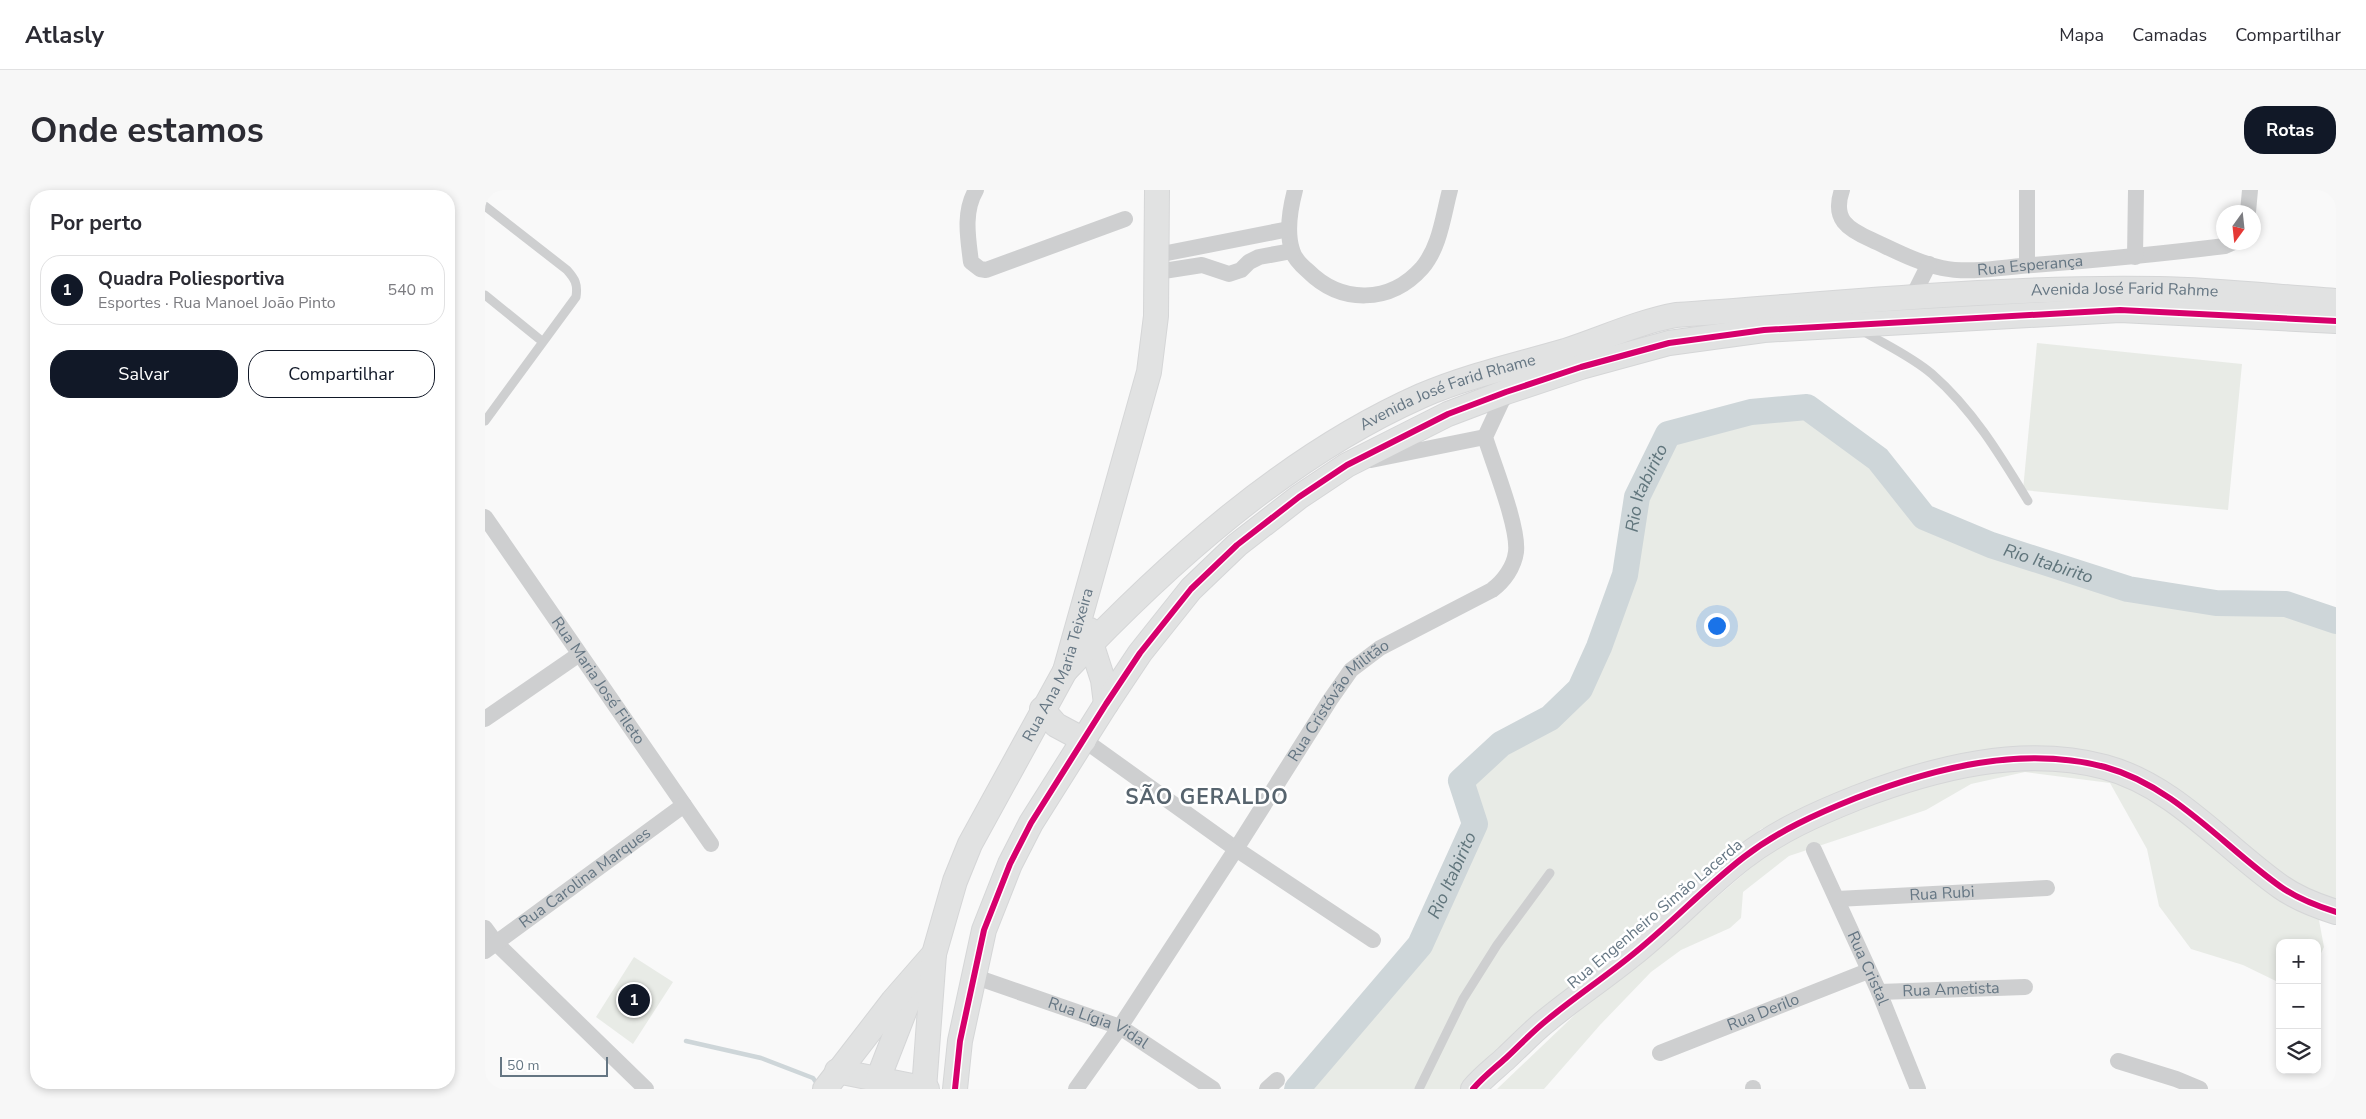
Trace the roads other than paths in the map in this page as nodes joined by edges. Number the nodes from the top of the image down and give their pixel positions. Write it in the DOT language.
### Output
graph roads {
  1 [pos="976,190"];
  2 [pos="1157,190"];
  3 [pos="1295,190"];
  4 [pos="1450,190"];
  5 [pos="1842,190"];
  6 [pos="2027,190"];
  7 [pos="2136,190"];
  8 [pos="2250,190"];
  9 [pos="2249,205"];
  10 [pos="485,206"];
  11 [pos="1125,219"];
  12 [pos="1289,229"];
  13 [pos="2216,247"];
  14 [pos="1292,252"];
  15 [pos="2135,257"];
  16 [pos="1157,263"];
  17 [pos="1929,264"];
  18 [pos="2027,265"];
  19 [pos="485,296"];
  20 [pos="1913,296"];
  21 [pos="2336,301"];
  22 [pos="2336,321"];
  23 [pos="1852,325"];
  24 [pos="543,342"];
  25 [pos="1505,392"];
  26 [pos="485,421"];
  27 [pos="1485,437"];
  28 [pos="1347,464"];
  29 [pos="2028,501"];
  30 [pos="485,517"];
  31 [pos="1089,588"];
  32 [pos="1091,643"];
  33 [pos="578,655"];
  34 [pos="1065,671"];
  35 [pos="1105,704"];
  36 [pos="1042,709"];
  37 [pos="485,719"];
  38 [pos="1084,740"];
  39 [pos="684,805"];
  40 [pos="711,844"];
  41 [pos="1236,849"];
  42 [pos="1814,850"];
  43 [pos="1550,873"];
  44 [pos="2047,888"];
  45 [pos="1837,899"];
  46 [pos="2336,912"];
  47 [pos="485,928"];
  48 [pos="1373,940"];
  49 [pos="490,947"];
  50 [pos="934,954"];
  51 [pos="1868,971"];
  52 [pos="919,972"];
  53 [pos="973,976"];
  54 [pos="2025,988"];
  55 [pos="1879,992"];
  56 [pos="1120,1026"];
  57 [pos="1660,1053"];
  58 [pos="2118,1061"];
  59 [pos="832,1079"];
  60 [pos="878,1079"];
  61 [pos="2172,1084"];
  62 [pos="646,1089"];
  63 [pos="925,1089"];
  64 [pos="955,1089"];
  65 [pos="1076,1089"];
  66 [pos="1213,1089"];
  67 [pos="1419,1089"];
  68 [pos="1473,1089"];
  69 [pos="1918,1089"];
  70 [pos="2200,1089"];
  1 -- 11 [label="street"];
  2 -- 16 [label="street, Rua Ana Maria Teixeira"];
  3 -- 12 [label="street"];
  4 -- 14 [label="street"];
  5 -- 17 [label="street, Rua Esperança"];
  6 -- 18 [label="street"];
  7 -- 15 [label="street"];
  8 -- 9 [label="street"];
  10 -- 24 [label="lane"];
  12 -- 14 [label="street"];
  12 -- 16 [label="street"];
  13 -- 15 [label="street, Rua Esperança"];
  14 -- 16 [label="street"];
  15 -- 18 [label="street, Rua Esperança"];
  16 -- 31 [label="street, Rua Ana Maria Teixeira"];
  17 -- 18 [label="street, Rua Esperança"];
  17 -- 20 [label="street"];
  19 -- 24 [label="lane"];
  20 -- 21 [label="street, Avenida José Farid Rahme"];
  20 -- 32 [label="street, Avenida José Farid Rhame"];
  22 -- 23 [label="street"];
  23 -- 25 [label="street"];
  23 -- 29 [label="lane"];
  24 -- 26 [label="lane"];
  25 -- 27 [label="street"];
  25 -- 28 [label="street"];
  27 -- 28 [label="street"];
  27 -- 41 [label="street, Rua Cristóvão Militão"];
  28 -- 35 [label="street"];
  30 -- 33 [label="street, Rua Maria José Fileto"];
  31 -- 32 [label="street"];
  31 -- 34 [label="street, Rua Ana Maria Teixeira"];
  32 -- 34 [label="street, Avenida José Farid Rhame"];
  32 -- 35 [label="street"];
  33 -- 37 [label="street"];
  33 -- 39 [label="street, Rua Maria José Fileto"];
  34 -- 36 [label="street, Rua Ana Maria Teixeira"];
  35 -- 38 [label="street"];
  36 -- 38 [label="street"];
  36 -- 50 [label="street, Rua Ana Maria Teixeira"];
  38 -- 41 [label="street"];
  38 -- 53 [label="street"];
  39 -- 40 [label="street, Rua Maria José Fileto"];
  39 -- 49 [label="street, Rua Carolina Marques"];
  41 -- 48 [label="street"];
  41 -- 56 [label="street, Rua Cristóvão Militão"];
  42 -- 45 [label="street, Rua Cristal"];
  43 -- 67 [label="lane"];
  44 -- 45 [label="street, Rua Rubi"];
  45 -- 51 [label="street, Rua Cristal"];
  46 -- 68 [label="street, Rua Engenheiro Simão Lacerda"];
  47 -- 49 [label="street"];
  49 -- 62 [label="street"];
  50 -- 52 [label="street, Rua Ana Maria Teixeira"];
  50 -- 63 [label="street"];
  51 -- 55 [label="street, Rua Cristal"];
  51 -- 57 [label="street, Rua Derilo"];
  52 -- 59 [label="street, Rua Ana Maria Teixeira"];
  52 -- 60 [label="street"];
  53 -- 56 [label="street, Rua Lígia Vidal"];
  53 -- 64 [label="street"];
  54 -- 55 [label="street, Rua Ametista"];
  55 -- 69 [label="street, Rua Cristal"];
  56 -- 65 [label="street, Rua Cristóvão Militão"];
  56 -- 66 [label="street, Rua Lígia Vidal"];
  58 -- 61 [label="street"];
  59 -- 60 [label="street"];
  60 -- 63 [label="street"];
  61 -- 70 [label="street"];
}
